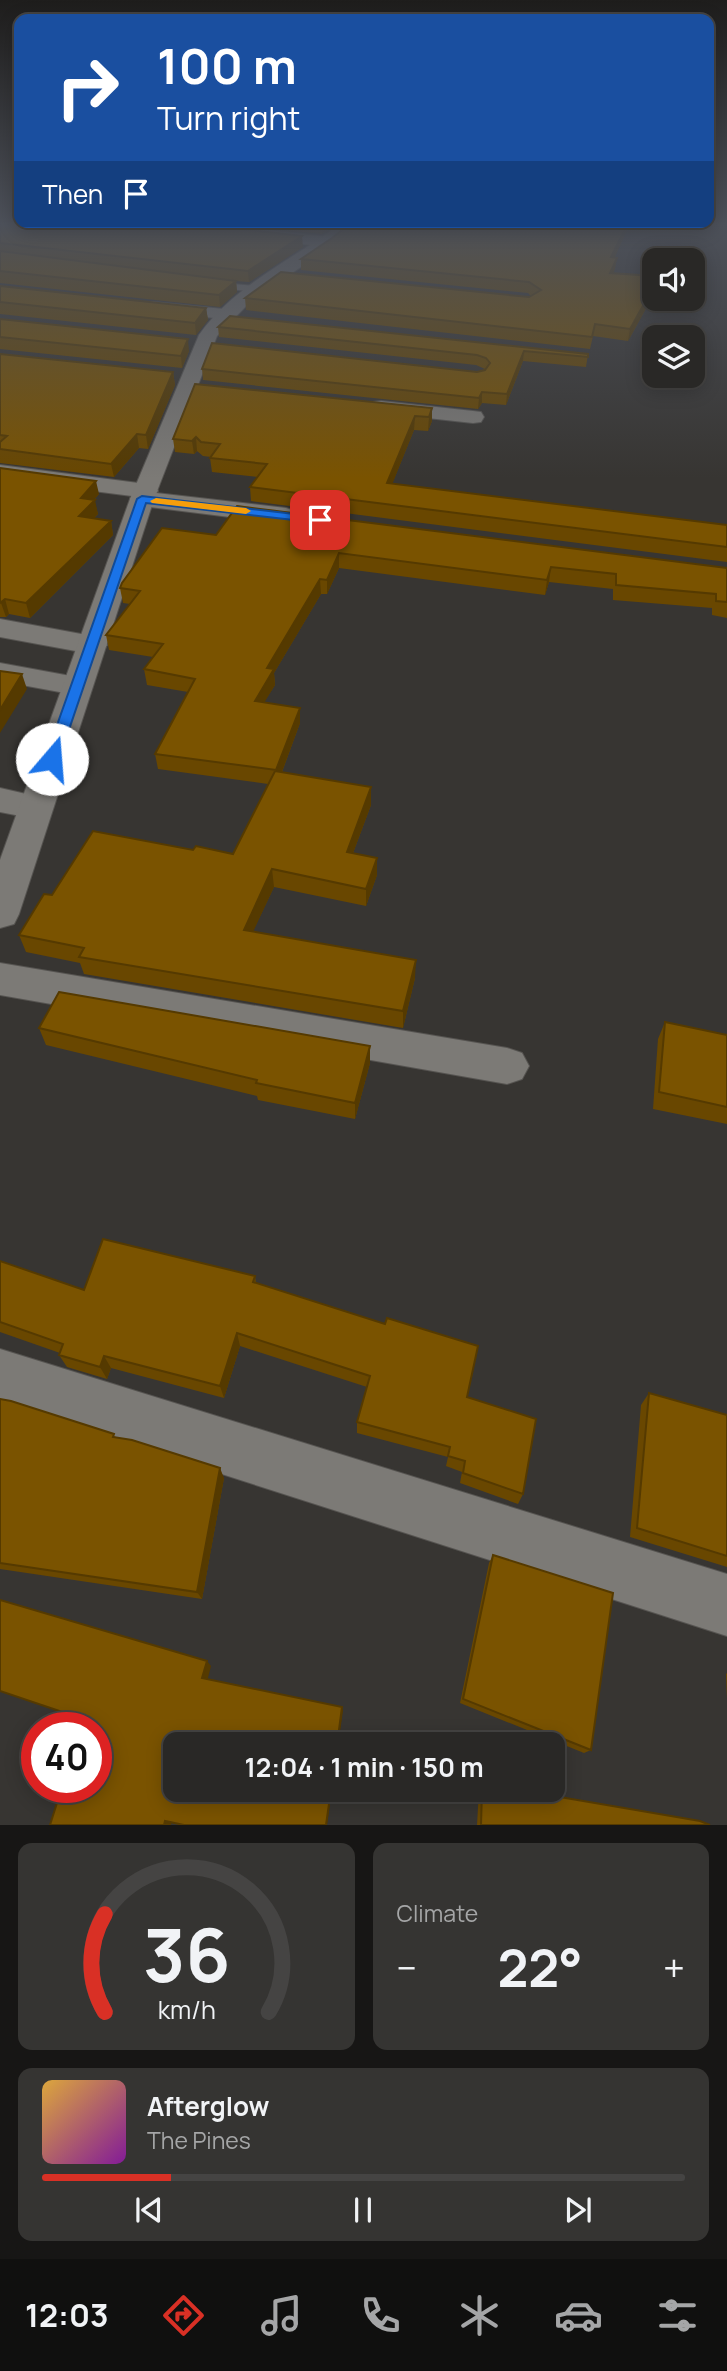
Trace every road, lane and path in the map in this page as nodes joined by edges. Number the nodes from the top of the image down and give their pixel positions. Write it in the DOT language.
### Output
graph roads {
  1 [pos="189,308"];
  2 [pos="235,308"];
  3 [pos="228,311"];
  4 [pos="248,320"];
  5 [pos="180,342"];
  6 [pos="204,344"];
  7 [pos="230,347"];
  8 [pos="364,405"];
  9 [pos="473,417"];
  10 [pos="0,471"];
  11 [pos="144,495"];
  12 [pos="315,519"];
  13 [pos="0,628"];
  14 [pos="92,645"];
  15 [pos="0,672"];
  16 [pos="76,686"];
  17 [pos="0,800"];
  18 [pos="36,807"];
  19 [pos="0,914"];
  20 [pos="0,979"];
  21 [pos="507,1066"];
  22 [pos="0,1377"];
  23 [pos="727,1605"];
  1 -- 3 [label="street"];
  2 -- 3 [label="street"];
  3 -- 4 [label="street"];
  3 -- 6 [label="street"];
  5 -- 6 [label="street"];
  6 -- 7 [label="street"];
  6 -- 11 [label="street"];
  8 -- 9 [label="street"];
  10 -- 11 [label="street"];
  11 -- 12 [label="street"];
  11 -- 14 [label="street"];
  13 -- 14 [label="street"];
  14 -- 16 [label="street"];
  15 -- 16 [label="street"];
  16 -- 18 [label="street"];
  17 -- 18 [label="street"];
  18 -- 19 [label="street"];
  20 -- 21 [label="street"];
  22 -- 23 [label="street"];
}
